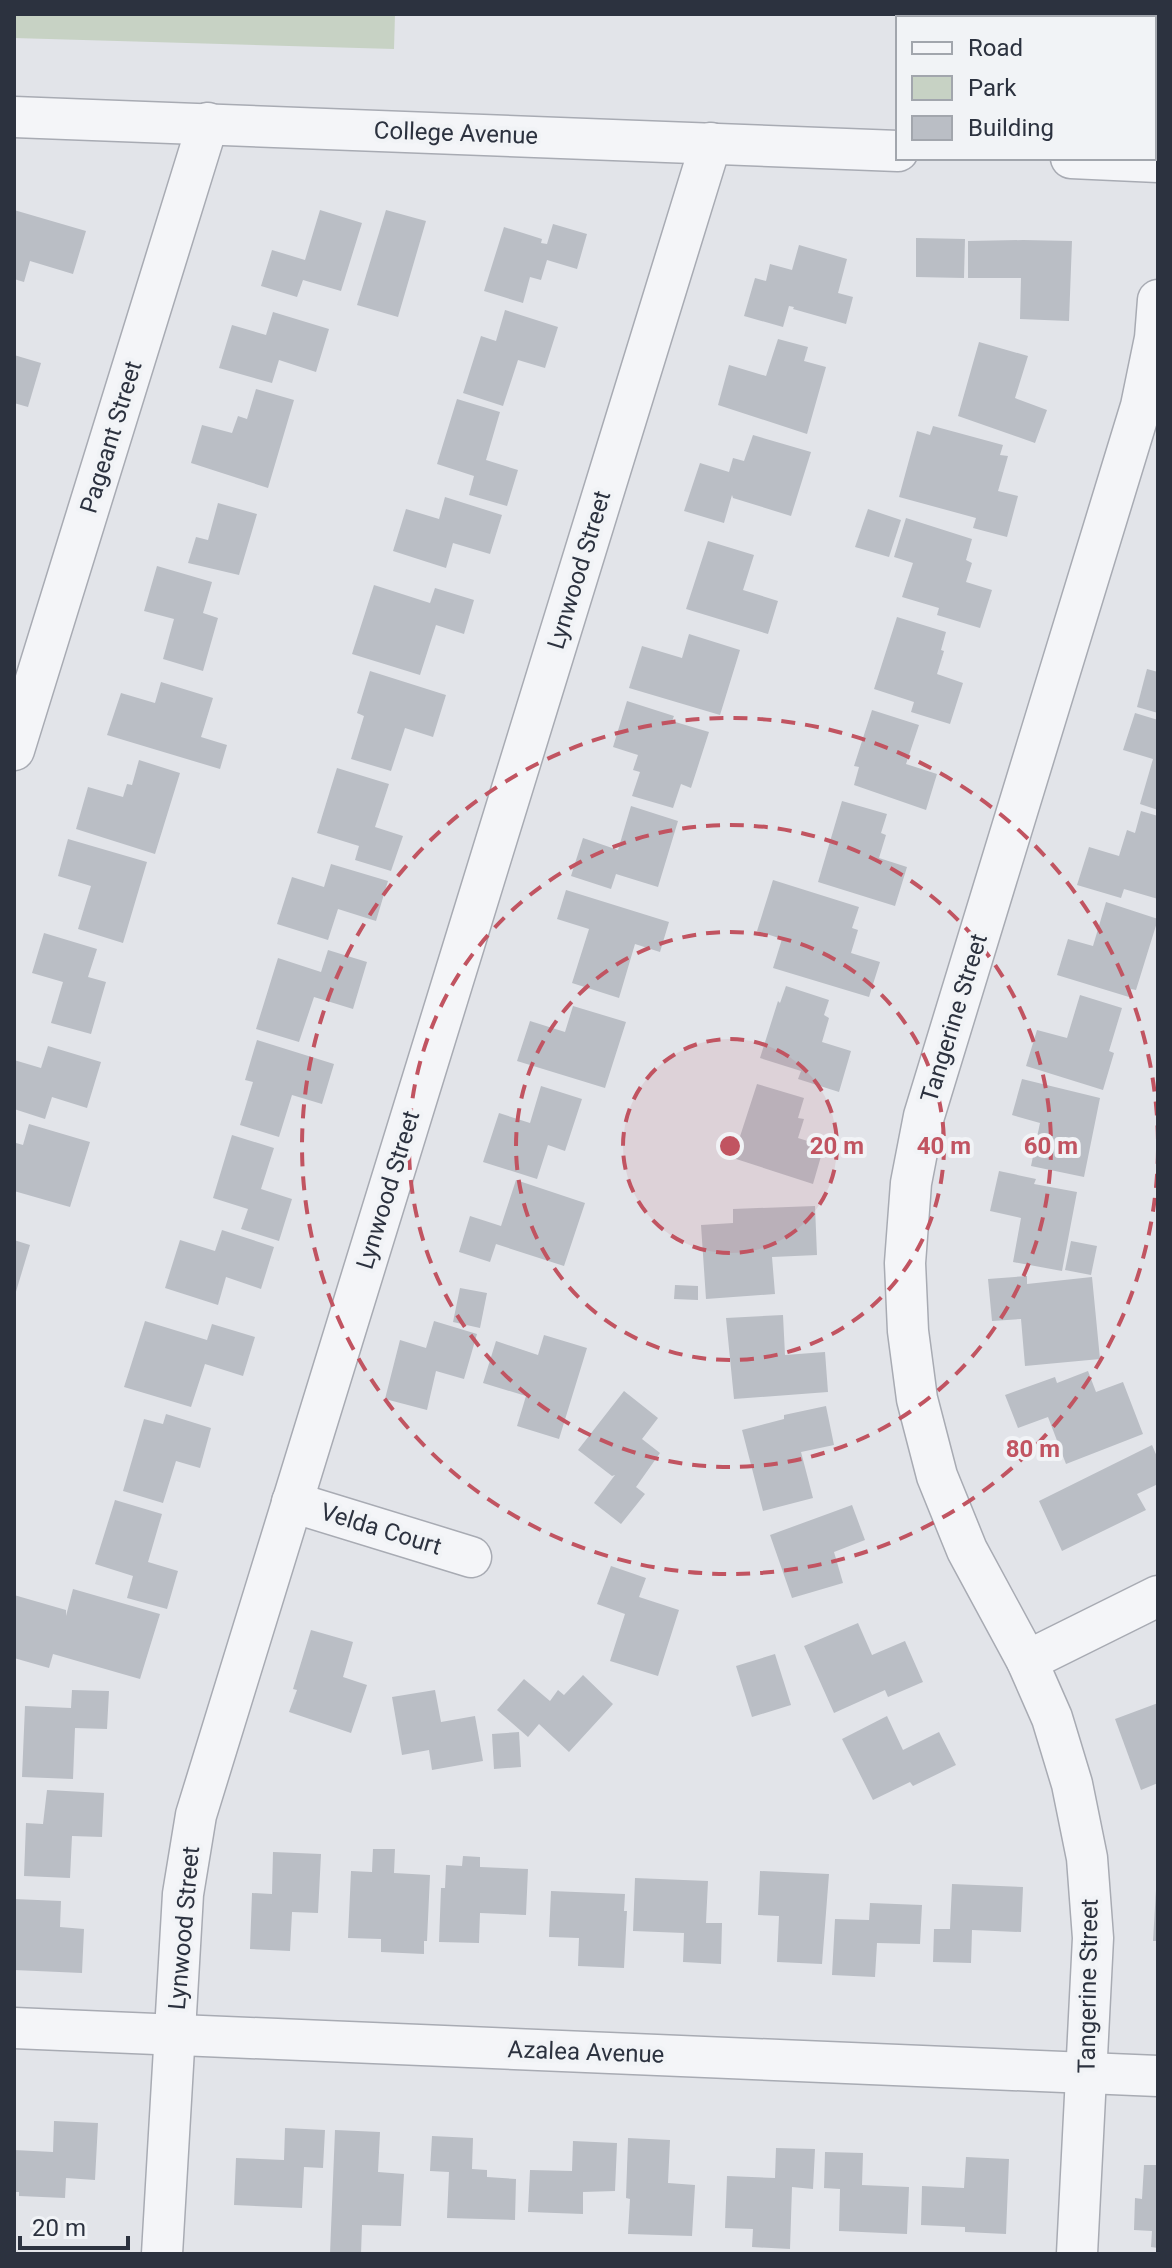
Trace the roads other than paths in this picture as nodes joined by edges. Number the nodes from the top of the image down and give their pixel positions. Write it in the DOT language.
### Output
graph roads {
  1 [pos="14,117"];
  2 [pos="208,123"];
  3 [pos="711,143"];
  4 [pos="896,151"];
  5 [pos="1114,160"];
  6 [pos="1158,162"];
  7 [pos="1158,300"];
  8 [pos="14,750"];
  9 [pos="292,1502"];
  10 [pos="471,1557"];
  11 [pos="1158,1596"];
  12 [pos="1027,1661"];
  13 [pos="14,2028"];
  14 [pos="175,2035"];
  15 [pos="1087,2073"];
  16 [pos="1158,2076"];
  17 [pos="162,2254"];
  18 [pos="1077,2254"];
  1 -- 2 [label="street, College Avenue"];
  2 -- 3 [label="street, College Avenue"];
  2 -- 8 [label="street, Pageant Street"];
  3 -- 4 [label="street, College Avenue"];
  3 -- 9 [label="street, Lynwood Street"];
  5 -- 6 [label="street"];
  7 -- 12 [label="street, Tangerine Street"];
  9 -- 10 [label="street, Velda Court"];
  9 -- 14 [label="street, Lynwood Street"];
  11 -- 12 [label="street"];
  12 -- 15 [label="street, Tangerine Street"];
  13 -- 14 [label="street, Azalea Avenue"];
  14 -- 15 [label="street, Azalea Avenue"];
  14 -- 17 [label="street, Lynwood Street"];
  15 -- 16 [label="street, Azalea Avenue"];
  15 -- 18 [label="street, Tangerine Street"];
}
